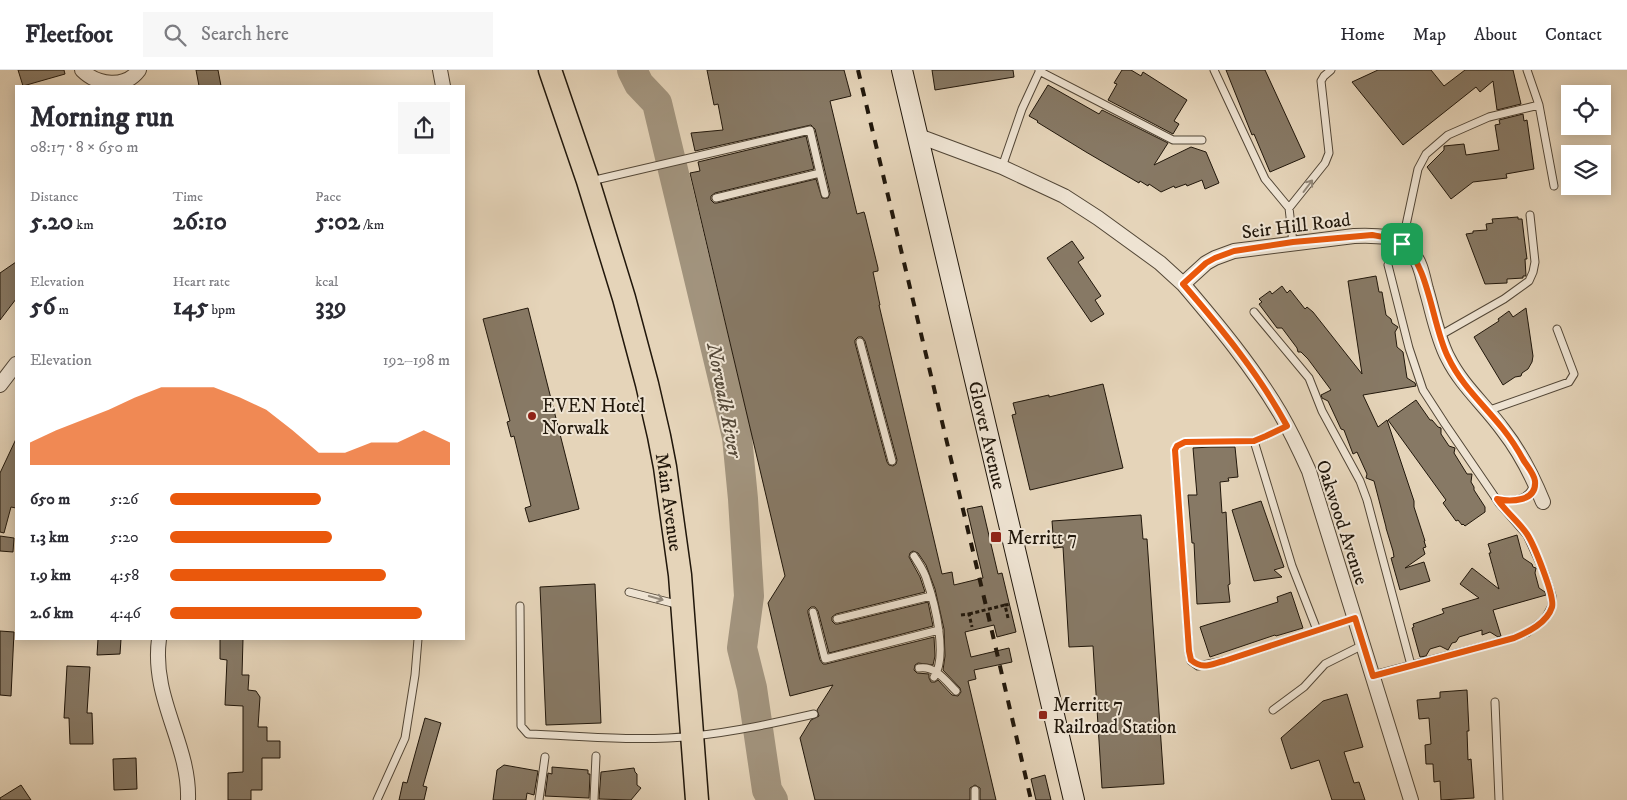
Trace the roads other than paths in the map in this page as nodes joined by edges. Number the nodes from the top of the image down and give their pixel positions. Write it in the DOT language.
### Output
graph roads {
  1 [pos="82,70"];
  2 [pos="139,70"];
  3 [pos="440,70"];
  4 [pos="550,70"];
  5 [pos="902,70"];
  6 [pos="1039,70"];
  7 [pos="1214,70"];
  8 [pos="1331,70"];
  9 [pos="1528,70"];
  10 [pos="127,83"];
  11 [pos="443,85"];
  12 [pos="1539,105"];
  13 [pos="916,134"];
  14 [pos="1202,140"];
  15 [pos="1002,167"];
  16 [pos="820,172"];
  17 [pos="588,181"];
  18 [pos="1554,186"];
  19 [pos="825,194"];
  20 [pos="716,198"];
  21 [pos="1290,208"];
  22 [pos="1530,215"];
  23 [pos="1293,242"];
  24 [pos="1402,244"];
  25 [pos="1388,265"];
  26 [pos="1183,284"];
  27 [pos="1254,312"];
  28 [pos="1557,329"];
  29 [pos="1439,336"];
  30 [pos="860,342"];
  31 [pos="15,365"];
  32 [pos="0,385"];
  33 [pos="1486,411"];
  34 [pos="1287,426"];
  35 [pos="1254,441"];
  36 [pos="892,461"];
  37 [pos="1535,482"];
  38 [pos="1497,499"];
  39 [pos="1543,502"];
  40 [pos="914,556"];
  41 [pos="629,592"];
  42 [pos="931,596"];
  43 [pos="682,605"];
  44 [pos="520,606"];
  45 [pos="812,612"];
  46 [pos="1355,618"];
  47 [pos="837,619"];
  48 [pos="939,630"];
  49 [pos="1317,630"];
  50 [pos="159,640"];
  51 [pos="418,640"];
  52 [pos="1363,645"];
  53 [pos="1411,665"];
  54 [pos="919,668"];
  55 [pos="936,675"];
  56 [pos="1373,676"];
  57 [pos="956,691"];
  58 [pos="1495,702"];
  59 [pos="1273,710"];
  60 [pos="814,714"];
  61 [pos="691,737"];
  62 [pos="596,756"];
  63 [pos="545,757"];
  64 [pos="975,790"];
  65 [pos="188,800"];
  66 [pos="377,800"];
  67 [pos="539,800"];
  68 [pos="594,800"];
  69 [pos="696,800"];
  70 [pos="975,800"];
  71 [pos="1074,800"];
  72 [pos="1411,800"];
  73 [pos="1499,800"];
  1 -- 10 [label="street"];
  2 -- 10 [label="street"];
  3 -- 11 [label="street"];
  4 -- 17 [label="main road, Main Avenue"];
  5 -- 13 [label="street, Glover Avenue"];
  6 -- 14 [label="lane"];
  6 -- 15 [label="lane"];
  7 -- 21 [label="lane"];
  21 -- 8 [label="lane, one-way"];
  9 -- 12 [label="lane"];
  12 -- 18 [label="lane"];
  12 -- 24 [label="lane"];
  13 -- 15 [label="street"];
  13 -- 71 [label="street, Glover Avenue"];
  15 -- 26 [label="street"];
  16 -- 17 [label="lane"];
  16 -- 19 [label="lane"];
  16 -- 20 [label="lane"];
  17 -- 43 [label="main road, Main Avenue"];
  21 -- 23 [label="lane"];
  22 -- 29 [label="lane"];
  23 -- 24 [label="street, Seir Hill Road"];
  23 -- 26 [label="street, Seir Hill Road"];
  24 -- 29 [label="street"];
  25 -- 38 [label="lane"];
  26 -- 34 [label="street, Oakwood Avenue"];
  27 -- 53 [label="lane"];
  28 -- 33 [label="lane"];
  29 -- 33 [label="street"];
  30 -- 36 [label="lane"];
  31 -- 32 [label="street"];
  33 -- 37 [label="street"];
  34 -- 35 [label="lane"];
  34 -- 46 [label="street, Oakwood Avenue"];
  35 -- 49 [label="lane"];
  35 -- 49 [label="lane"];
  37 -- 38 [label="lane"];
  37 -- 39 [label="street"];
  38 -- 53 [label="lane"];
  40 -- 42 [label="lane"];
  41 -- 43 [label="lane, one-way"];
  42 -- 47 [label="lane"];
  42 -- 48 [label="lane"];
  43 -- 61 [label="main road, Main Avenue"];
  44 -- 61 [label="lane"];
  45 -- 48 [label="lane"];
  46 -- 49 [label="lane"];
  46 -- 52 [label="street, Oakwood Avenue"];
  48 -- 55 [label="lane"];
  50 -- 65 [label="street"];
  51 -- 66 [label="lane"];
  52 -- 56 [label="street, Oakwood Avenue"];
  52 -- 59 [label="lane"];
  53 -- 56 [label="lane"];
  54 -- 55 [label="lane"];
  55 -- 57 [label="lane"];
  56 -- 72 [label="street, Oakwood Avenue"];
  58 -- 73 [label="lane"];
  60 -- 61 [label="lane"];
  61 -- 69 [label="main road, Main Avenue"];
  62 -- 68 [label="lane"];
  63 -- 67 [label="lane"];
  64 -- 70 [label="lane"];
}
